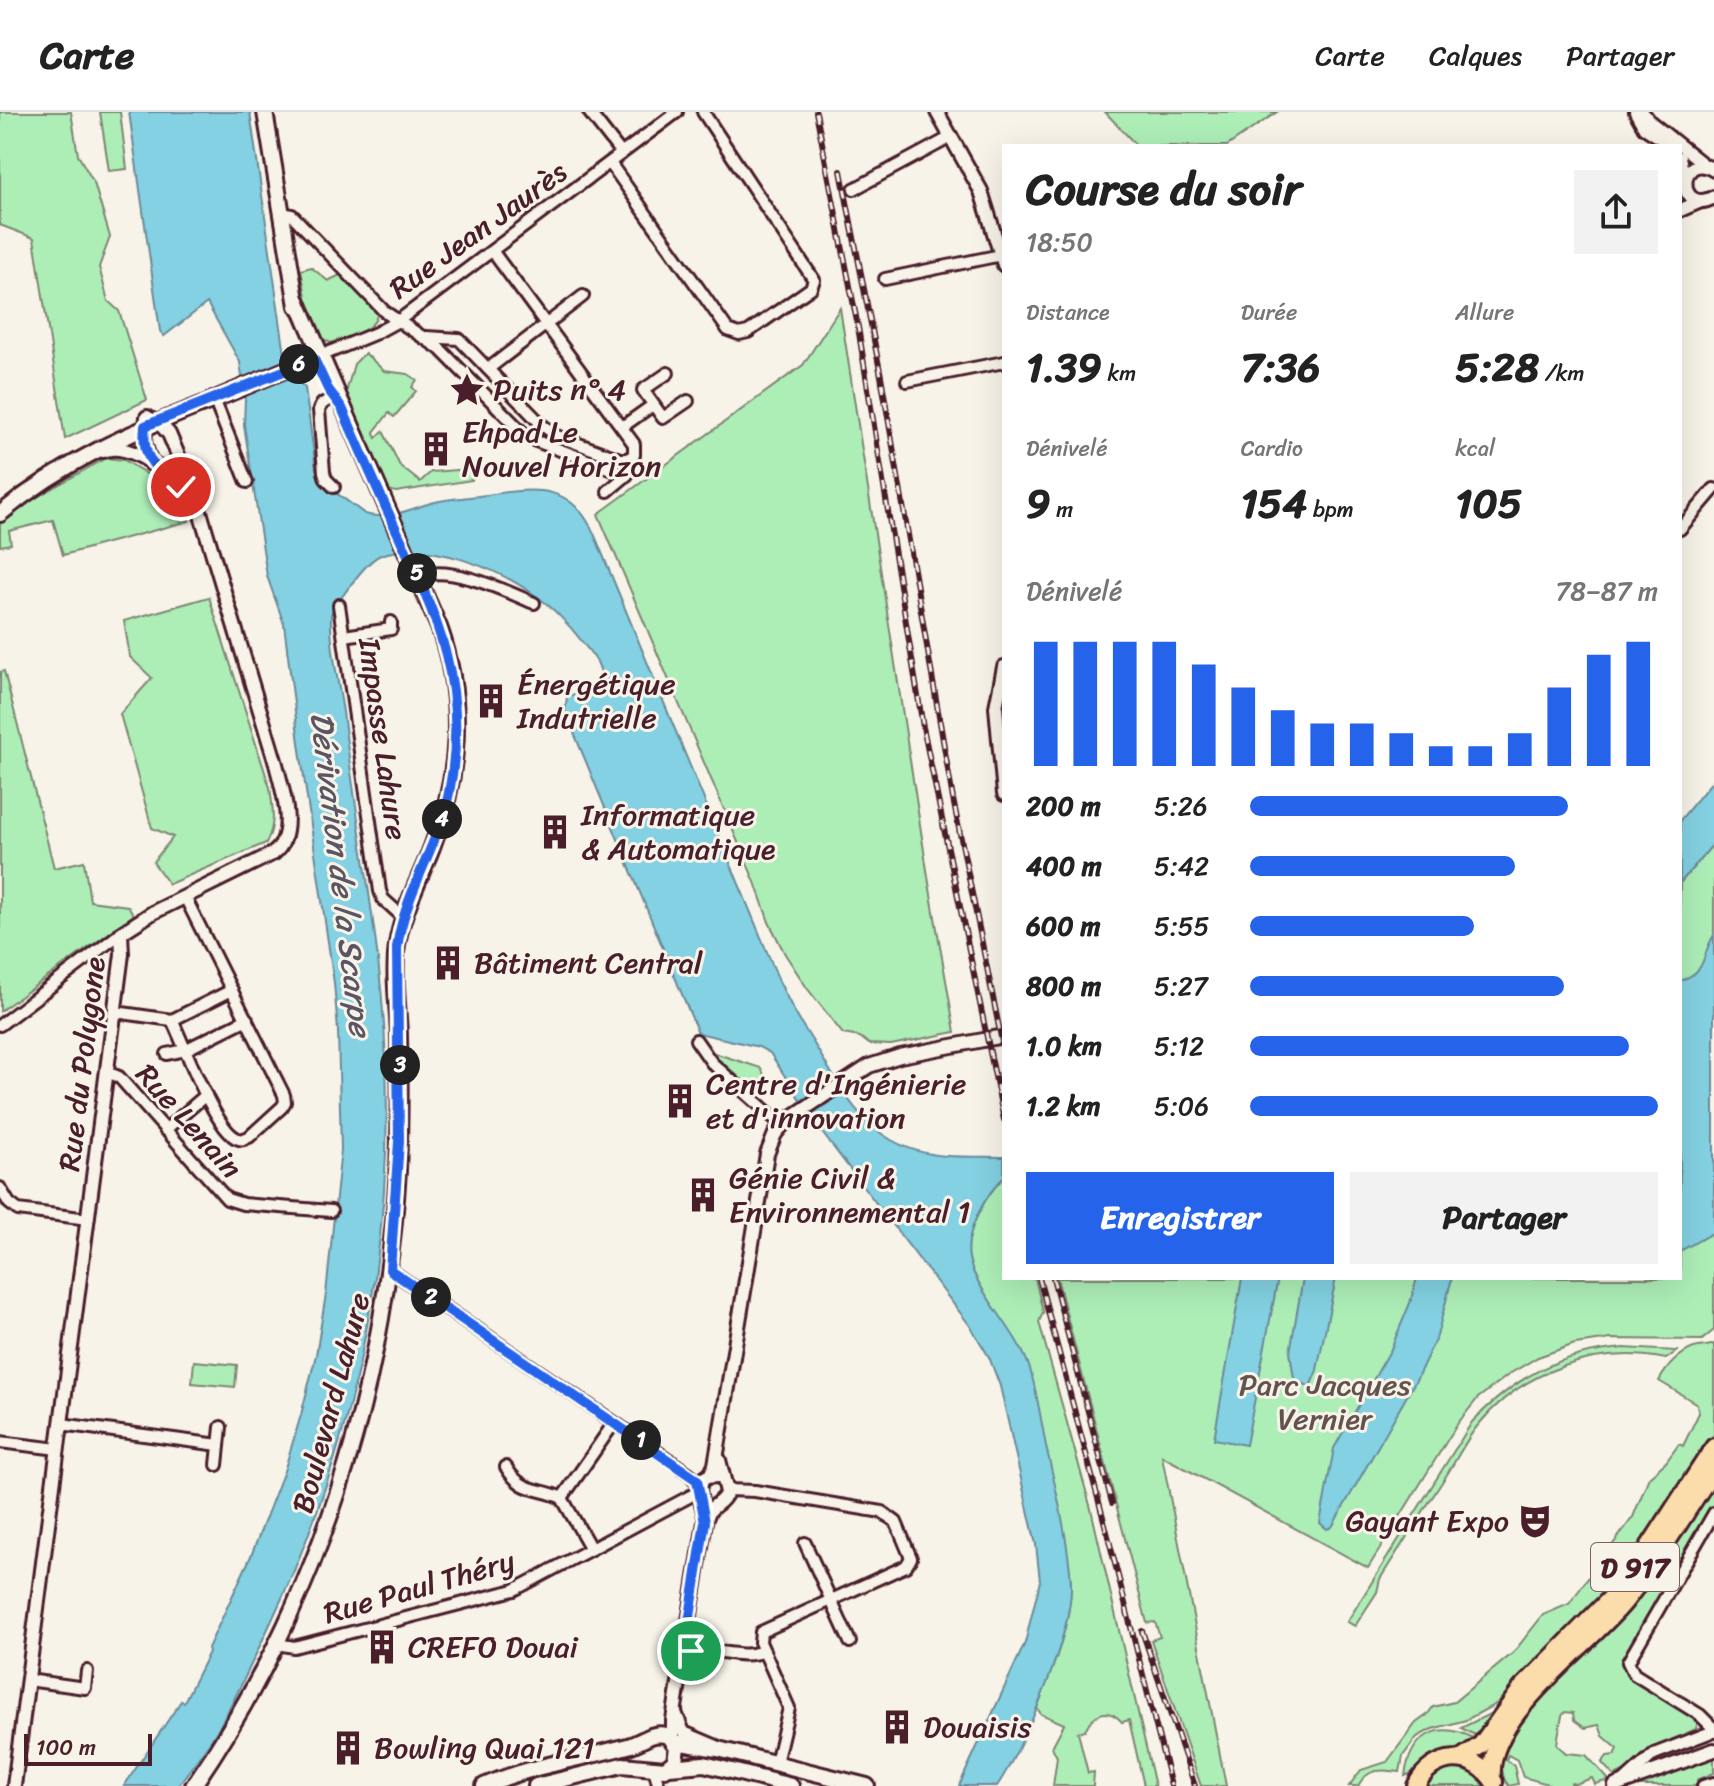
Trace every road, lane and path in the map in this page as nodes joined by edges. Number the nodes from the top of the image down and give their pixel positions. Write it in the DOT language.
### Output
graph roads {
  1 [pos="265,112"];
  2 [pos="589,112"];
  3 [pos="677,112"];
  4 [pos="703,112"];
  5 [pos="937,112"];
  6 [pos="1635,112"];
  7 [pos="1643,112"];
  8 [pos="951,137"];
  9 [pos="1669,144"];
  10 [pos="1679,144"];
  11 [pos="1682,146"];
  12 [pos="621,153"];
  13 [pos="610,163"];
  14 [pos="1682,167"];
  15 [pos="1710,168"];
  16 [pos="1685,181"];
  17 [pos="854,189"];
  18 [pos="1682,191"];
  19 [pos="1714,197"];
  20 [pos="1701,201"];
  21 [pos="1682,209"];
  22 [pos="280,212"];
  23 [pos="493,252"];
  24 [pos="1002,257"];
  25 [pos="1002,260"];
  26 [pos="885,279"];
  27 [pos="583,296"];
  28 [pos="398,321"];
  29 [pos="546,323"];
  30 [pos="426,337"];
  31 [pos="317,358"];
  32 [pos="1002,362"];
  33 [pos="488,369"];
  34 [pos="668,373"];
  35 [pos="907,381"];
  36 [pos="234,389"];
  37 [pos="214,399"];
  38 [pos="337,400"];
  39 [pos="688,401"];
  40 [pos="653,405"];
  41 [pos="184,411"];
  42 [pos="149,422"];
  43 [pos="622,427"];
  44 [pos="175,444"];
  45 [pos="151,464"];
  46 [pos="64,469"];
  47 [pos="247,482"];
  48 [pos="334,487"];
  49 [pos="1714,489"];
  50 [pos="608,491"];
  51 [pos="0,506"];
  52 [pos="199,512"];
  53 [pos="0,514"];
  54 [pos="1682,527"];
  55 [pos="419,577"];
  56 [pos="534,603"];
  57 [pos="339,605"];
  58 [pos="391,622"];
  59 [pos="344,636"];
  60 [pos="1002,677"];
  61 [pos="1002,772"];
  62 [pos="185,897"];
  63 [pos="404,918"];
  64 [pos="121,933"];
  65 [pos="232,990"];
  66 [pos="115,1012"];
  67 [pos="247,1019"];
  68 [pos="172,1020"];
  69 [pos="0,1025"];
  70 [pos="1002,1036"];
  71 [pos="696,1040"];
  72 [pos="185,1050"];
  73 [pos="167,1054"];
  74 [pos="107,1072"];
  75 [pos="206,1095"];
  76 [pos="782,1125"];
  77 [pos="165,1130"];
  78 [pos="0,1188"];
  79 [pos="331,1211"];
  80 [pos="88,1219"];
  81 [pos="390,1270"];
  82 [pos="614,1423"];
  83 [pos="61,1424"];
  84 [pos="221,1427"];
  85 [pos="0,1442"];
  86 [pos="219,1445"];
  87 [pos="1714,1447"];
  88 [pos="58,1449"];
  89 [pos="217,1465"];
  90 [pos="506,1467"];
  91 [pos="1714,1469"];
  92 [pos="720,1482"];
  93 [pos="703,1495"];
  94 [pos="562,1498"];
  95 [pos="1714,1513"];
  96 [pos="805,1543"];
  97 [pos="591,1549"];
  98 [pos="693,1595"];
  99 [pos="831,1600"];
  100 [pos="850,1642"];
  101 [pos="277,1644"];
  102 [pos="764,1651"];
  103 [pos="684,1654"];
  104 [pos="87,1671"];
  105 [pos="28,1680"];
  106 [pos="675,1710"];
  107 [pos="1714,1730"];
  108 [pos="652,1736"];
  109 [pos="674,1741"];
  110 [pos="1714,1750"];
  111 [pos="726,1751"];
  112 [pos="1460,1759"];
  113 [pos="776,1763"];
  114 [pos="657,1768"];
  115 [pos="1714,1783"];
  116 [pos="1495,1784"];
  117 [pos="1619,1784"];
  118 [pos="14,1786"];
  119 [pos="193,1786"];
  120 [pos="484,1786"];
  121 [pos="536,1786"];
  122 [pos="659,1786"];
  123 [pos="791,1786"];
  124 [pos="867,1786"];
  125 [pos="1416,1786"];
  126 [pos="1703,1786"];
  1 -- 22 [label="main road, Boulevard Lahure"];
  2 -- 12 [label="street"];
  3 -- 12 [label="street, Rue Jean Jaurès"];
  4 -- 13 [label="street"];
  5 -- 8 [label="street"];
  6 -- 9 [label="street"];
  7 -- 10 [label="street"];
  8 -- 17 [label="street"];
  8 -- 24 [label="street"];
  11 -- 15 [label="street"];
  12 -- 13 [label="street, Rue Jean Jaurès"];
  13 -- 23 [label="street, Rue Jean Jaurès"];
  14 -- 16 [label="street"];
  15 -- 16 [label="street"];
  16 -- 18 [label="street"];
  16 -- 20 [label="street"];
  19 -- 20 [label="street"];
  20 -- 21 [label="street"];
  22 -- 28 [label="street"];
  22 -- 31 [label="main road, Boulevard Lahure"];
  23 -- 28 [label="street, Rue Jean Jaurès"];
  23 -- 29 [label="street"];
  25 -- 26 [label="street"];
  27 -- 29 [label="street"];
  28 -- 30 [label="street"];
  28 -- 31 [label="street, Rue Jean Jaurès"];
  29 -- 33 [label="street"];
  29 -- 43 [label="street"];
  30 -- 33 [label="street"];
  30 -- 50 [label="street"];
  31 -- 36 [label="main road, Rue Jean Jaurès"];
  31 -- 38 [label="main road, Boulevard Lahure"];
  32 -- 35 [label="street"];
  33 -- 43 [label="street"];
  34 -- 40 [label="street"];
  36 -- 37 [label="main road"];
  36 -- 42 [label="main road"];
  37 -- 41 [label="main road"];
  37 -- 47 [label="street"];
  38 -- 48 [label="street"];
  38 -- 55 [label="main road, Boulevard Lahure"];
  39 -- 40 [label="street"];
  40 -- 43 [label="street"];
  41 -- 42 [label="main road"];
  41 -- 44 [label="street"];
  42 -- 44 [label="street, Rue du Polygone"];
  42 -- 45 [label="street"];
  42 -- 46 [label="main road"];
  42 -- 51 [label="main road"];
  44 -- 52 [label="street, Rue du Polygone"];
  45 -- 46 [label="street, Rue du Polygone"];
  45 -- 52 [label="street, Rue du Polygone"];
  46 -- 53 [label="main road"];
  49 -- 54 [label="street"];
  52 -- 62 [label="street, Rue du Polygone"];
  55 -- 56 [label="street"];
  55 -- 63 [label="main road, Boulevard Lahure"];
  57 -- 59 [label="street, Impasse Lahure"];
  58 -- 59 [label="street"];
  59 -- 63 [label="street, Impasse Lahure"];
  60 -- 61 [label="street"];
  62 -- 64 [label="street, Rue du Polygone"];
  62 -- 65 [label="street"];
  63 -- 81 [label="main road, Boulevard Lahure"];
  64 -- 66 [label="street, Rue du Polygone"];
  64 -- 69 [label="street"];
  65 -- 67 [label="street"];
  65 -- 68 [label="street"];
  66 -- 68 [label="street"];
  66 -- 74 [label="street, Rue du Polygone"];
  67 -- 72 [label="street"];
  67 -- 75 [label="street"];
  68 -- 72 [label="street"];
  70 -- 76 [label="street"];
  71 -- 76 [label="street"];
  72 -- 73 [label="street"];
  72 -- 75 [label="street"];
  74 -- 77 [label="street, Rue Lenain"];
  74 -- 80 [label="street, Rue du Polygone"];
  75 -- 77 [label="street"];
  76 -- 92 [label="street"];
  77 -- 79 [label="street, Rue Lenain"];
  78 -- 80 [label="street"];
  80 -- 83 [label="street, Rue du Polygone"];
  81 -- 82 [label="street"];
  81 -- 101 [label="main road, Boulevard Lahure"];
  82 -- 93 [label="street"];
  82 -- 94 [label="street"];
  83 -- 86 [label="street"];
  83 -- 88 [label="street, Rue du Polygone"];
  84 -- 86 [label="street"];
  85 -- 88 [label="street"];
  86 -- 89 [label="street"];
  87 -- 112 [label="main road, D 917"];
  88 -- 105 [label="street, Rue du Polygone"];
  90 -- 94 [label="street"];
  91 -- 116 [label="main road, D 917"];
  92 -- 93 [label="street"];
  92 -- 93 [label="street"];
  92 -- 99 [label="street"];
  93 -- 97 [label="street, Rue Paul Théry"];
  93 -- 98 [label="street"];
  94 -- 97 [label="street"];
  95 -- 107 [label="street"];
  96 -- 99 [label="street"];
  97 -- 101 [label="street, Rue Paul Théry"];
  98 -- 103 [label="street"];
  98 -- 108 [label="street"];
  99 -- 100 [label="street"];
  99 -- 102 [label="street"];
  101 -- 119 [label="main road, Boulevard Lahure"];
  102 -- 103 [label="street"];
  102 -- 113 [label="street"];
  103 -- 106 [label="street"];
  104 -- 105 [label="street"];
  105 -- 118 [label="street, Rue du Polygone"];
  106 -- 109 [label="street"];
  106 -- 111 [label="street"];
  107 -- 117 [label="street"];
  108 -- 109 [label="main road"];
  108 -- 114 [label="main road"];
  108 -- 120 [label="main road"];
  109 -- 111 [label="main road"];
  109 -- 114 [label="main road"];
  110 -- 117 [label="street"];
  111 -- 113 [label="main road"];
  112 -- 116 [label="main road"];
  112 -- 125 [label="main road"];
  113 -- 124 [label="main road"];
  114 -- 121 [label="main road"];
  114 -- 122 [label="street"];
  114 -- 123 [label="main road"];
  115 -- 126 [label="street"];
}
